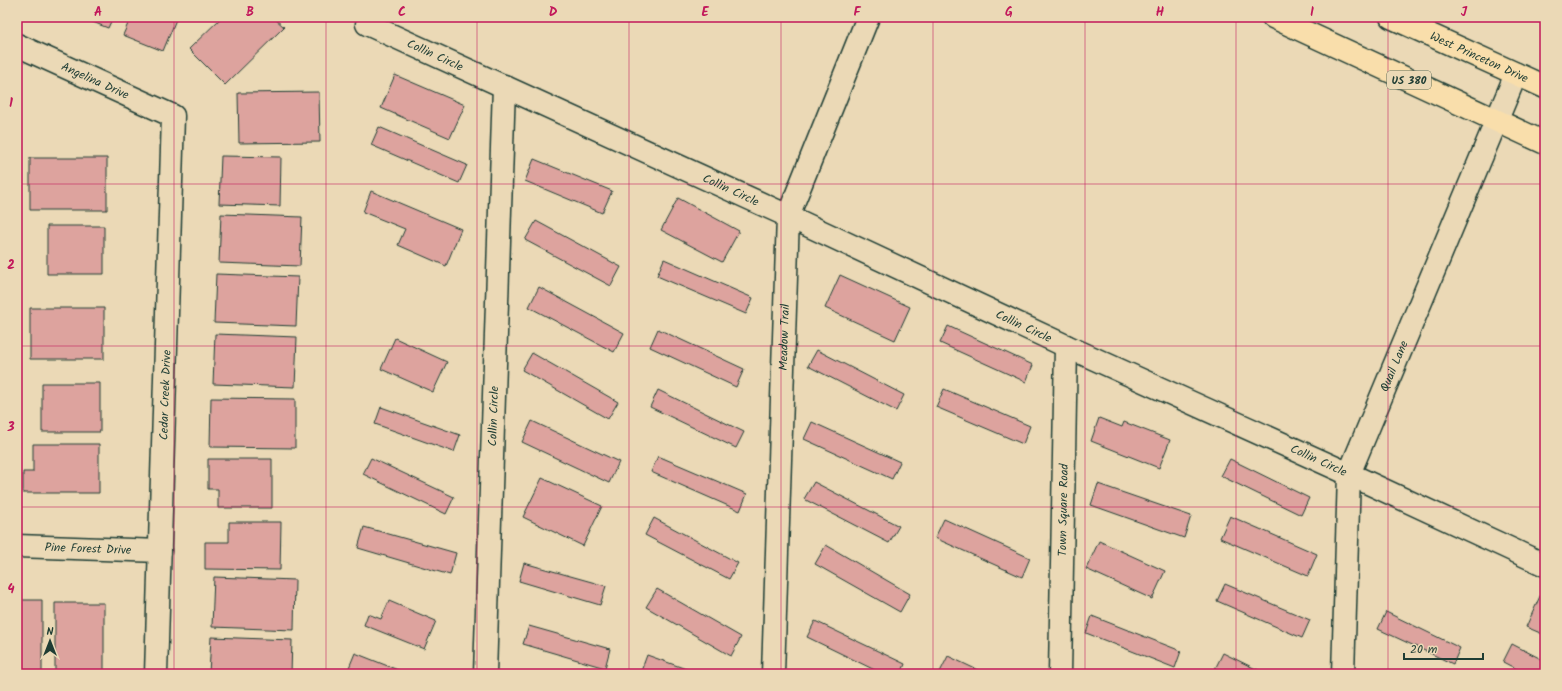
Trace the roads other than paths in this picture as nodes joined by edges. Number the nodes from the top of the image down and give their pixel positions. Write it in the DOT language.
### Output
graph roads {
  1 [pos="868,17"];
  2 [pos="1273,17"];
  3 [pos="1391,17"];
  4 [pos="367,24"];
  5 [pos="17,45"];
  6 [pos="1516,74"];
  7 [pos="504,86"];
  8 [pos="1545,87"];
  9 [pos="173,116"];
  10 [pos="1496,120"];
  11 [pos="1545,143"];
  12 [pos="788,216"];
  13 [pos="1066,346"];
  14 [pos="1349,474"];
  15 [pos="17,546"];
  16 [pos="160,551"];
  17 [pos="1545,565"];
  18 [pos="156,674"];
  19 [pos="485,674"];
  20 [pos="773,674"];
  21 [pos="1060,674"];
  22 [pos="1343,674"];
  1 -- 12 [label="street, Meadow Trail"];
  2 -- 10 [label="highway, US 380"];
  3 -- 6 [label="highway, West Princeton Drive"];
  4 -- 7 [label="street, Collin Circle"];
  5 -- 9 [label="street, Angelina Drive"];
  6 -- 8 [label="highway, West Princeton Drive"];
  6 -- 10 [label="street, Quail Lane"];
  7 -- 12 [label="street, Collin Circle"];
  7 -- 19 [label="street, Collin Circle"];
  9 -- 16 [label="street, Cedar Creek Drive"];
  10 -- 11 [label="highway, US 380"];
  10 -- 14 [label="street, Quail Lane"];
  12 -- 13 [label="street, Collin Circle"];
  12 -- 20 [label="street, Meadow Trail"];
  13 -- 14 [label="street, Collin Circle"];
  13 -- 21 [label="street, Town Square Road"];
  14 -- 17 [label="street, Collin Circle"];
  14 -- 22 [label="street, Quail Lane"];
  15 -- 16 [label="street, Pine Forest Drive"];
  16 -- 18 [label="street, Cedar Creek Drive"];
}
